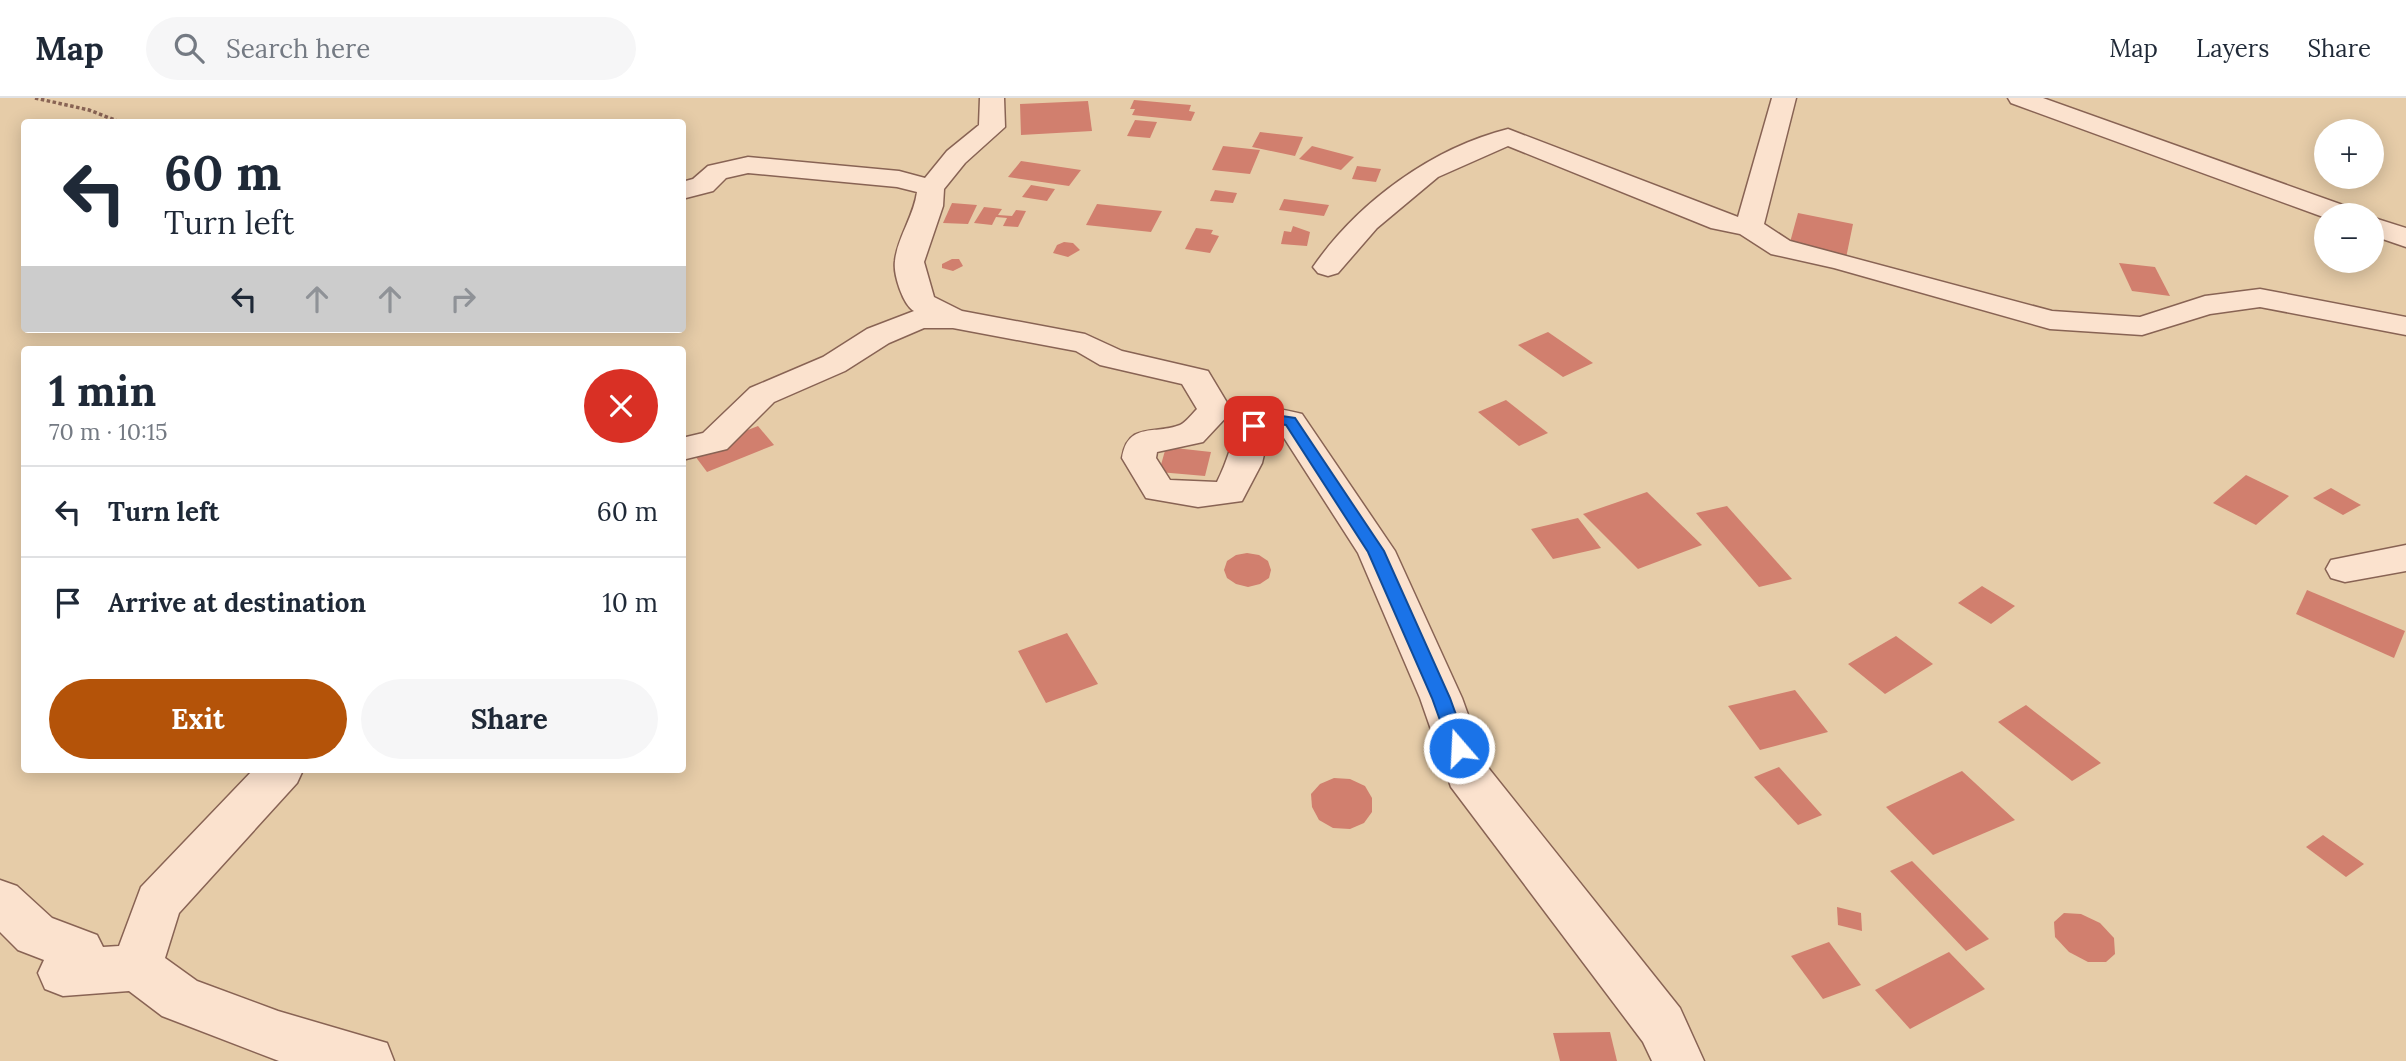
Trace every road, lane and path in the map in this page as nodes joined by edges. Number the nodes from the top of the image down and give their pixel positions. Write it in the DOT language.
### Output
graph roads {
  1 [pos="35,98"];
  2 [pos="992,98"];
  3 [pos="1784,98"];
  4 [pos="2020,98"];
  5 [pos="114,119"];
  6 [pos="931,188"];
  7 [pos="686,190"];
  8 [pos="2314,204"];
  9 [pos="1749,227"];
  10 [pos="2384,230"];
  11 [pos="2406,238"];
  12 [pos="1328,267"];
  13 [pos="953,319"];
  14 [pos="2406,326"];
  15 [pos="686,448"];
  16 [pos="2406,558"];
  17 [pos="2345,569"];
  18 [pos="278,773"];
  19 [pos="0,901"];
  20 [pos="137,967"];
  21 [pos="368,1061"];
  22 [pos="1678,1061"];
  1 -- 5 [label="path"];
  2 -- 6 [label="street"];
  3 -- 9 [label="street"];
  4 -- 8 [label="street"];
  6 -- 7 [label="street"];
  6 -- 13 [label="street"];
  9 -- 12 [label="street"];
  9 -- 14 [label="street"];
  10 -- 11 [label="street"];
  13 -- 15 [label="street"];
  13 -- 22 [label="street"];
  16 -- 17 [label="street"];
  18 -- 20 [label="street"];
  19 -- 20 [label="street"];
  20 -- 21 [label="street"];
}
